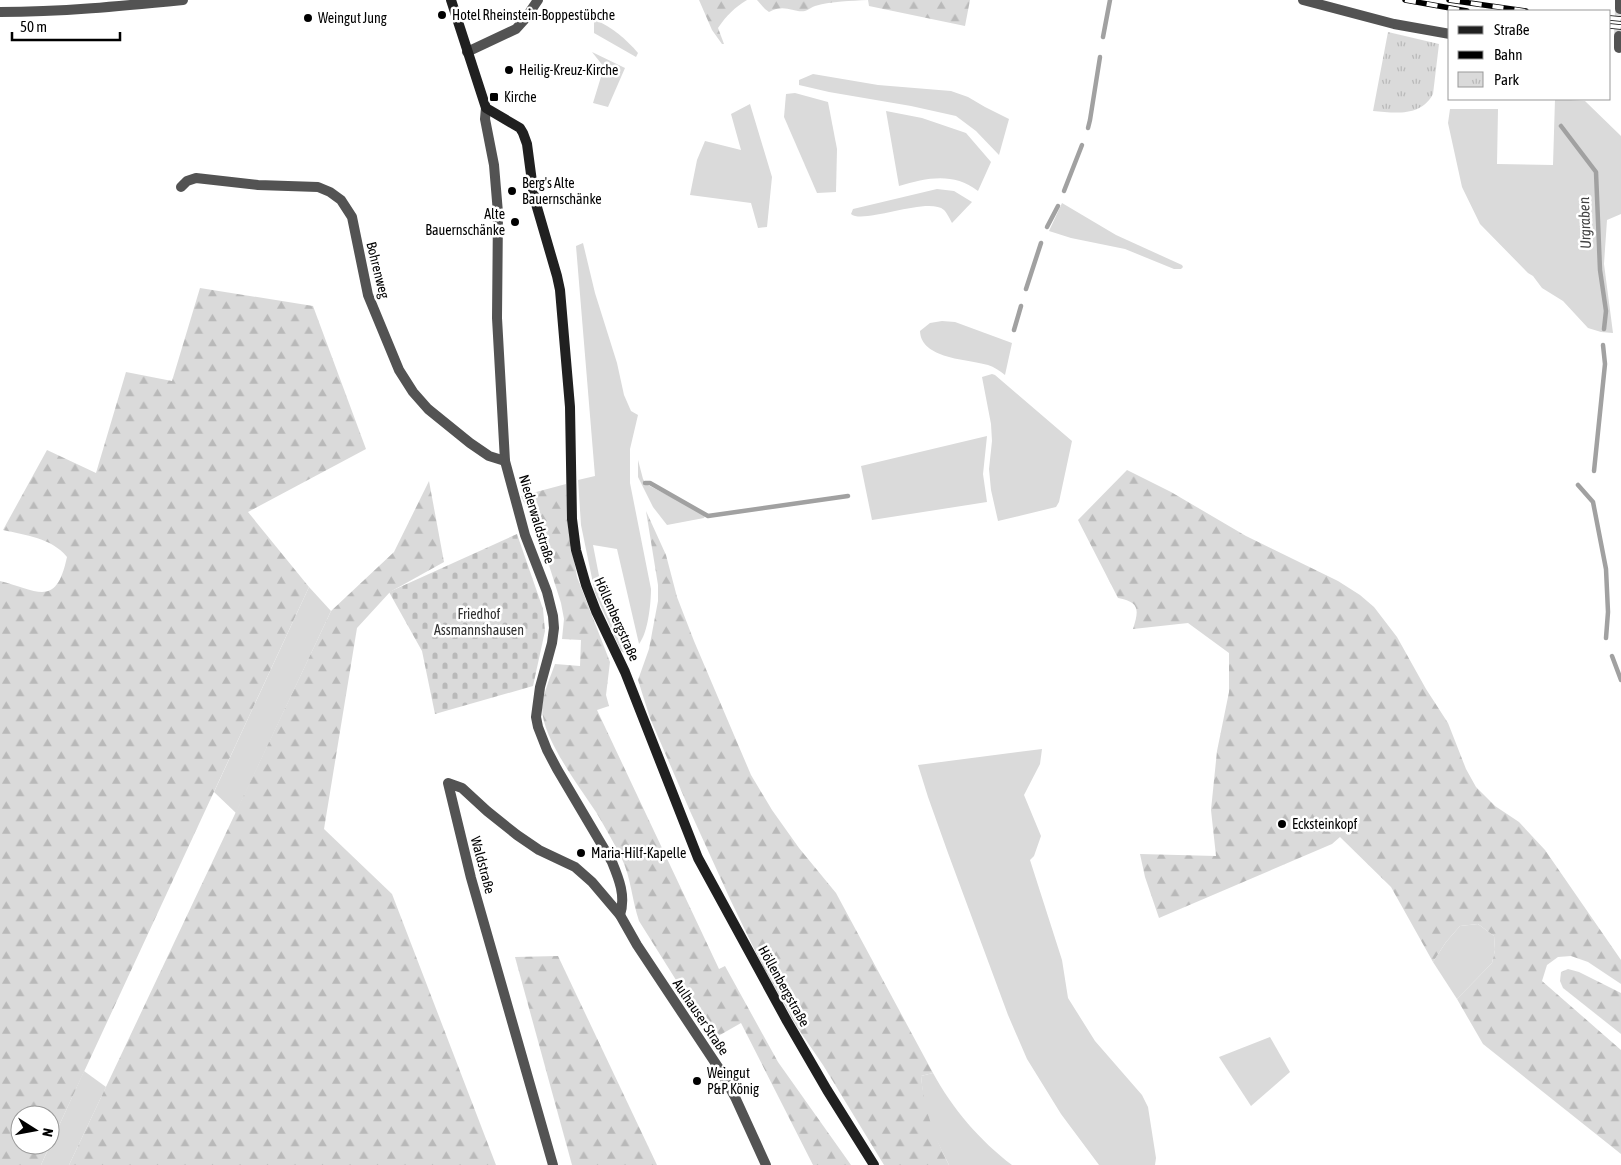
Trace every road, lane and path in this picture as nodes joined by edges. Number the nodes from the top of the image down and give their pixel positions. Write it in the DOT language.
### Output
graph roads {
  1 [pos="183,0"];
  2 [pos="451,0"];
  3 [pos="1302,0"];
  4 [pos="535,1"];
  5 [pos="0,12"];
  6 [pos="1448,34"];
  7 [pos="1619,36"];
  8 [pos="1617,48"];
  9 [pos="467,52"];
  10 [pos="486,108"];
  11 [pos="181,187"];
  12 [pos="505,460"];
  13 [pos="620,914"];
  14 [pos="553,1165"];
  15 [pos="766,1165"];
  16 [pos="874,1165"];
  1 -- 5 [label="street"];
  2 -- 9 [label="main road"];
  3 -- 6 [label="street"];
  4 -- 9 [label="street"];
  7 -- 8 [label="street"];
  9 -- 10 [label="main road"];
  10 -- 12 [label="street, Niederwaldstraße"];
  10 -- 16 [label="main road, Höllenbergstraße"];
  11 -- 12 [label="street, Bohrenweg"];
  12 -- 13 [label="street, Niederwaldstraße"];
  13 -- 14 [label="street, Waldstraße"];
  13 -- 15 [label="street, Aulhauser Straße"];
}
